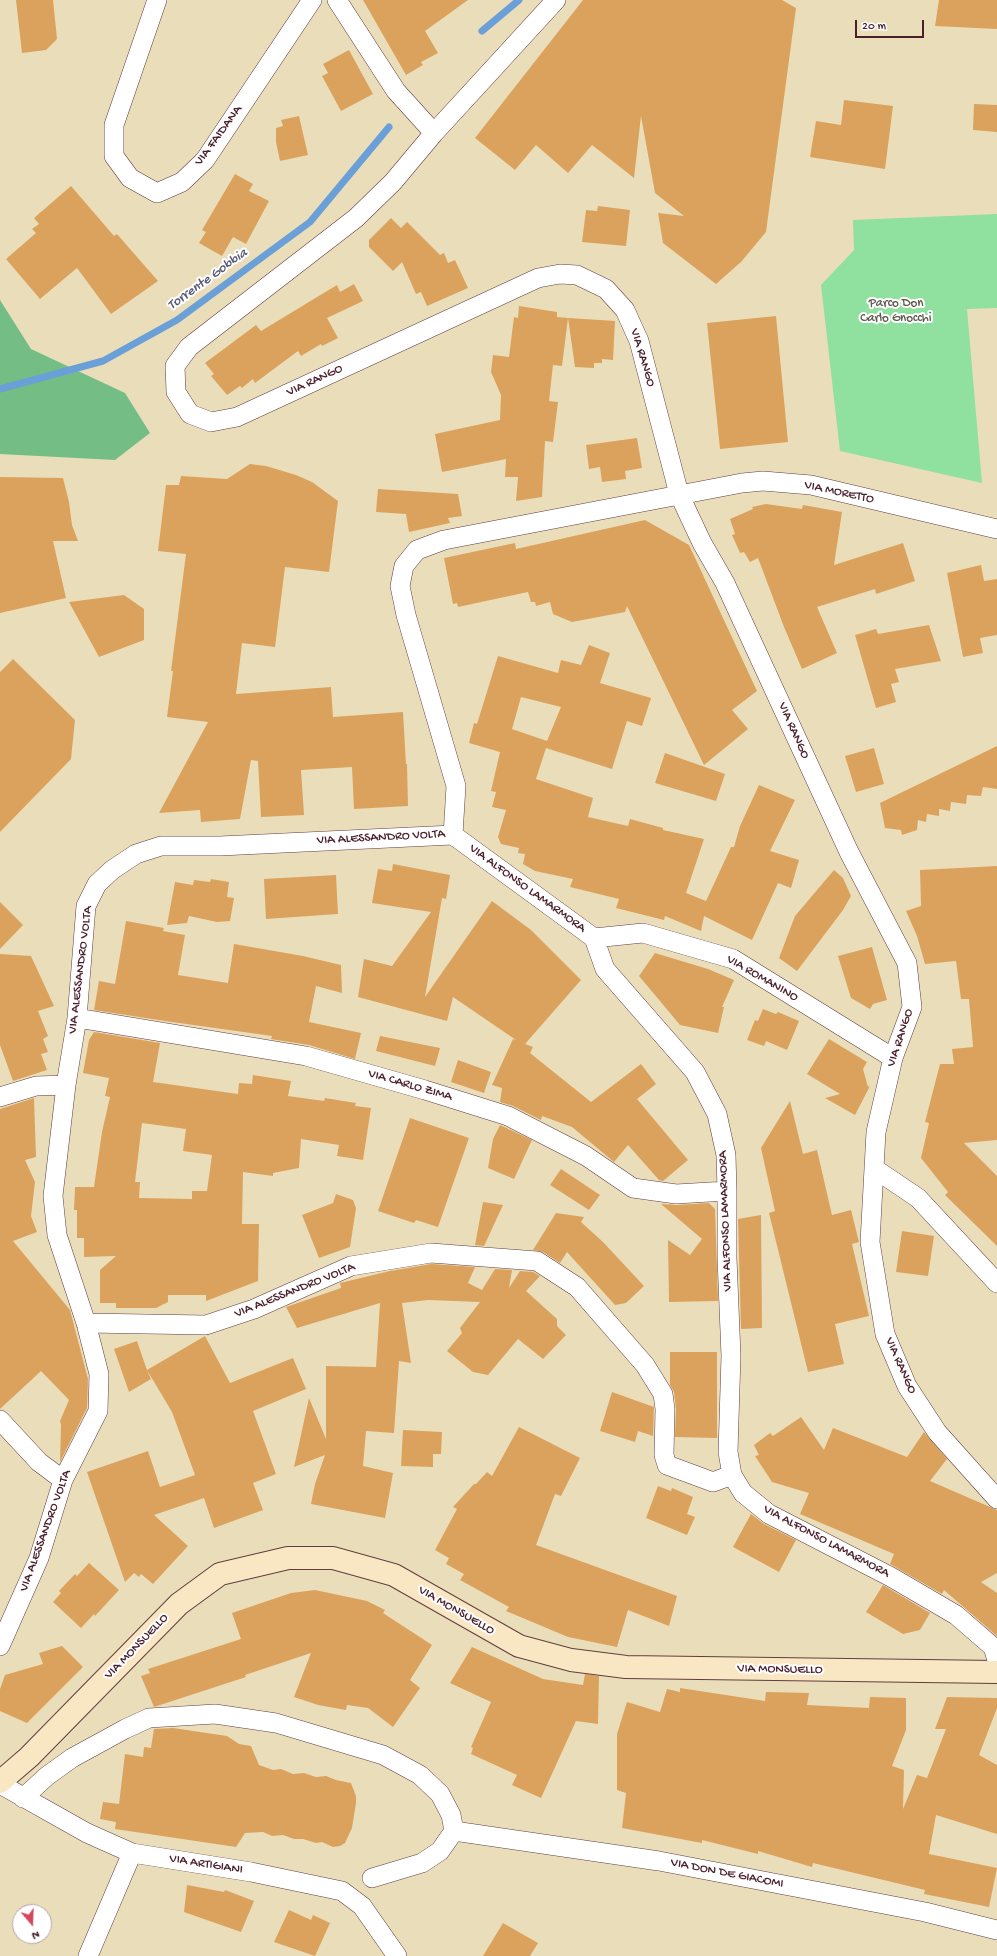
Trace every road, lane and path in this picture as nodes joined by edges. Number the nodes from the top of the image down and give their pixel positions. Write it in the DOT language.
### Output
graph roads {
  1 [pos="157,0"];
  2 [pos="312,0"];
  3 [pos="337,0"];
  4 [pos="556,0"];
  5 [pos="434,133"];
  6 [pos="679,494"];
  7 [pos="997,529"];
  8 [pos="453,835"];
  9 [pos="594,938"];
  10 [pos="77,1018"];
  11 [pos="893,1058"];
  12 [pos="66,1085"];
  13 [pos="0,1097"];
  14 [pos="875,1169"];
  15 [pos="727,1191"];
  16 [pos="997,1283"];
  17 [pos="86,1323"];
  18 [pos="0,1420"];
  19 [pos="732,1475"];
  20 [pos="63,1480"];
  21 [pos="997,1500"];
  22 [pos="0,1646"];
  23 [pos="997,1660"];
  24 [pos="997,1672"];
  25 [pos="0,1783"];
  26 [pos="23,1798"];
  27 [pos="454,1831"];
  28 [pos="132,1854"];
  29 [pos="372,1878"];
  30 [pos="997,1930"];
  31 [pos="88,1956"];
  32 [pos="397,1956"];
  1 -- 2 [label="street, VIA FAIDANA"];
  3 -- 5 [label="street"];
  4 -- 5 [label="street, VIA RANGO"];
  5 -- 6 [label="street, VIA RANGO"];
  6 -- 7 [label="street, VIA MORETTO"];
  6 -- 8 [label="street"];
  6 -- 11 [label="street, VIA RANGO"];
  8 -- 9 [label="street, VIA ALFONSO LAMARMORA"];
  8 -- 10 [label="street, VIA ALESSANDRO VOLTA"];
  9 -- 11 [label="street, VIA ROMANINO"];
  9 -- 15 [label="street, VIA ALFONSO LAMARMORA"];
  10 -- 12 [label="street, VIA ALESSANDRO VOLTA"];
  10 -- 15 [label="street, VIA CARLO ZIMA"];
  11 -- 14 [label="street, VIA RANGO"];
  12 -- 13 [label="street"];
  12 -- 17 [label="street, VIA ALESSANDRO VOLTA"];
  14 -- 16 [label="street"];
  14 -- 21 [label="street, VIA RANGO"];
  15 -- 19 [label="street, VIA ALFONSO LAMARMORA"];
  17 -- 19 [label="street, VIA ALESSANDRO VOLTA"];
  17 -- 20 [label="street, VIA ALESSANDRO VOLTA"];
  18 -- 20 [label="street"];
  19 -- 23 [label="street, VIA ALFONSO LAMARMORA"];
  20 -- 22 [label="street, VIA ALESSANDRO VOLTA"];
  24 -- 25 [label="main road, VIA MONSUELLO"];
  25 -- 26 [label="street, VIA ARTIGIANI"];
  26 -- 27 [label="street"];
  26 -- 28 [label="street, VIA ARTIGIANI"];
  27 -- 29 [label="street"];
  27 -- 30 [label="street, VIA DON DE GIACOMI"];
  28 -- 31 [label="street"];
  28 -- 32 [label="street, VIA ARTIGIANI"];
}
